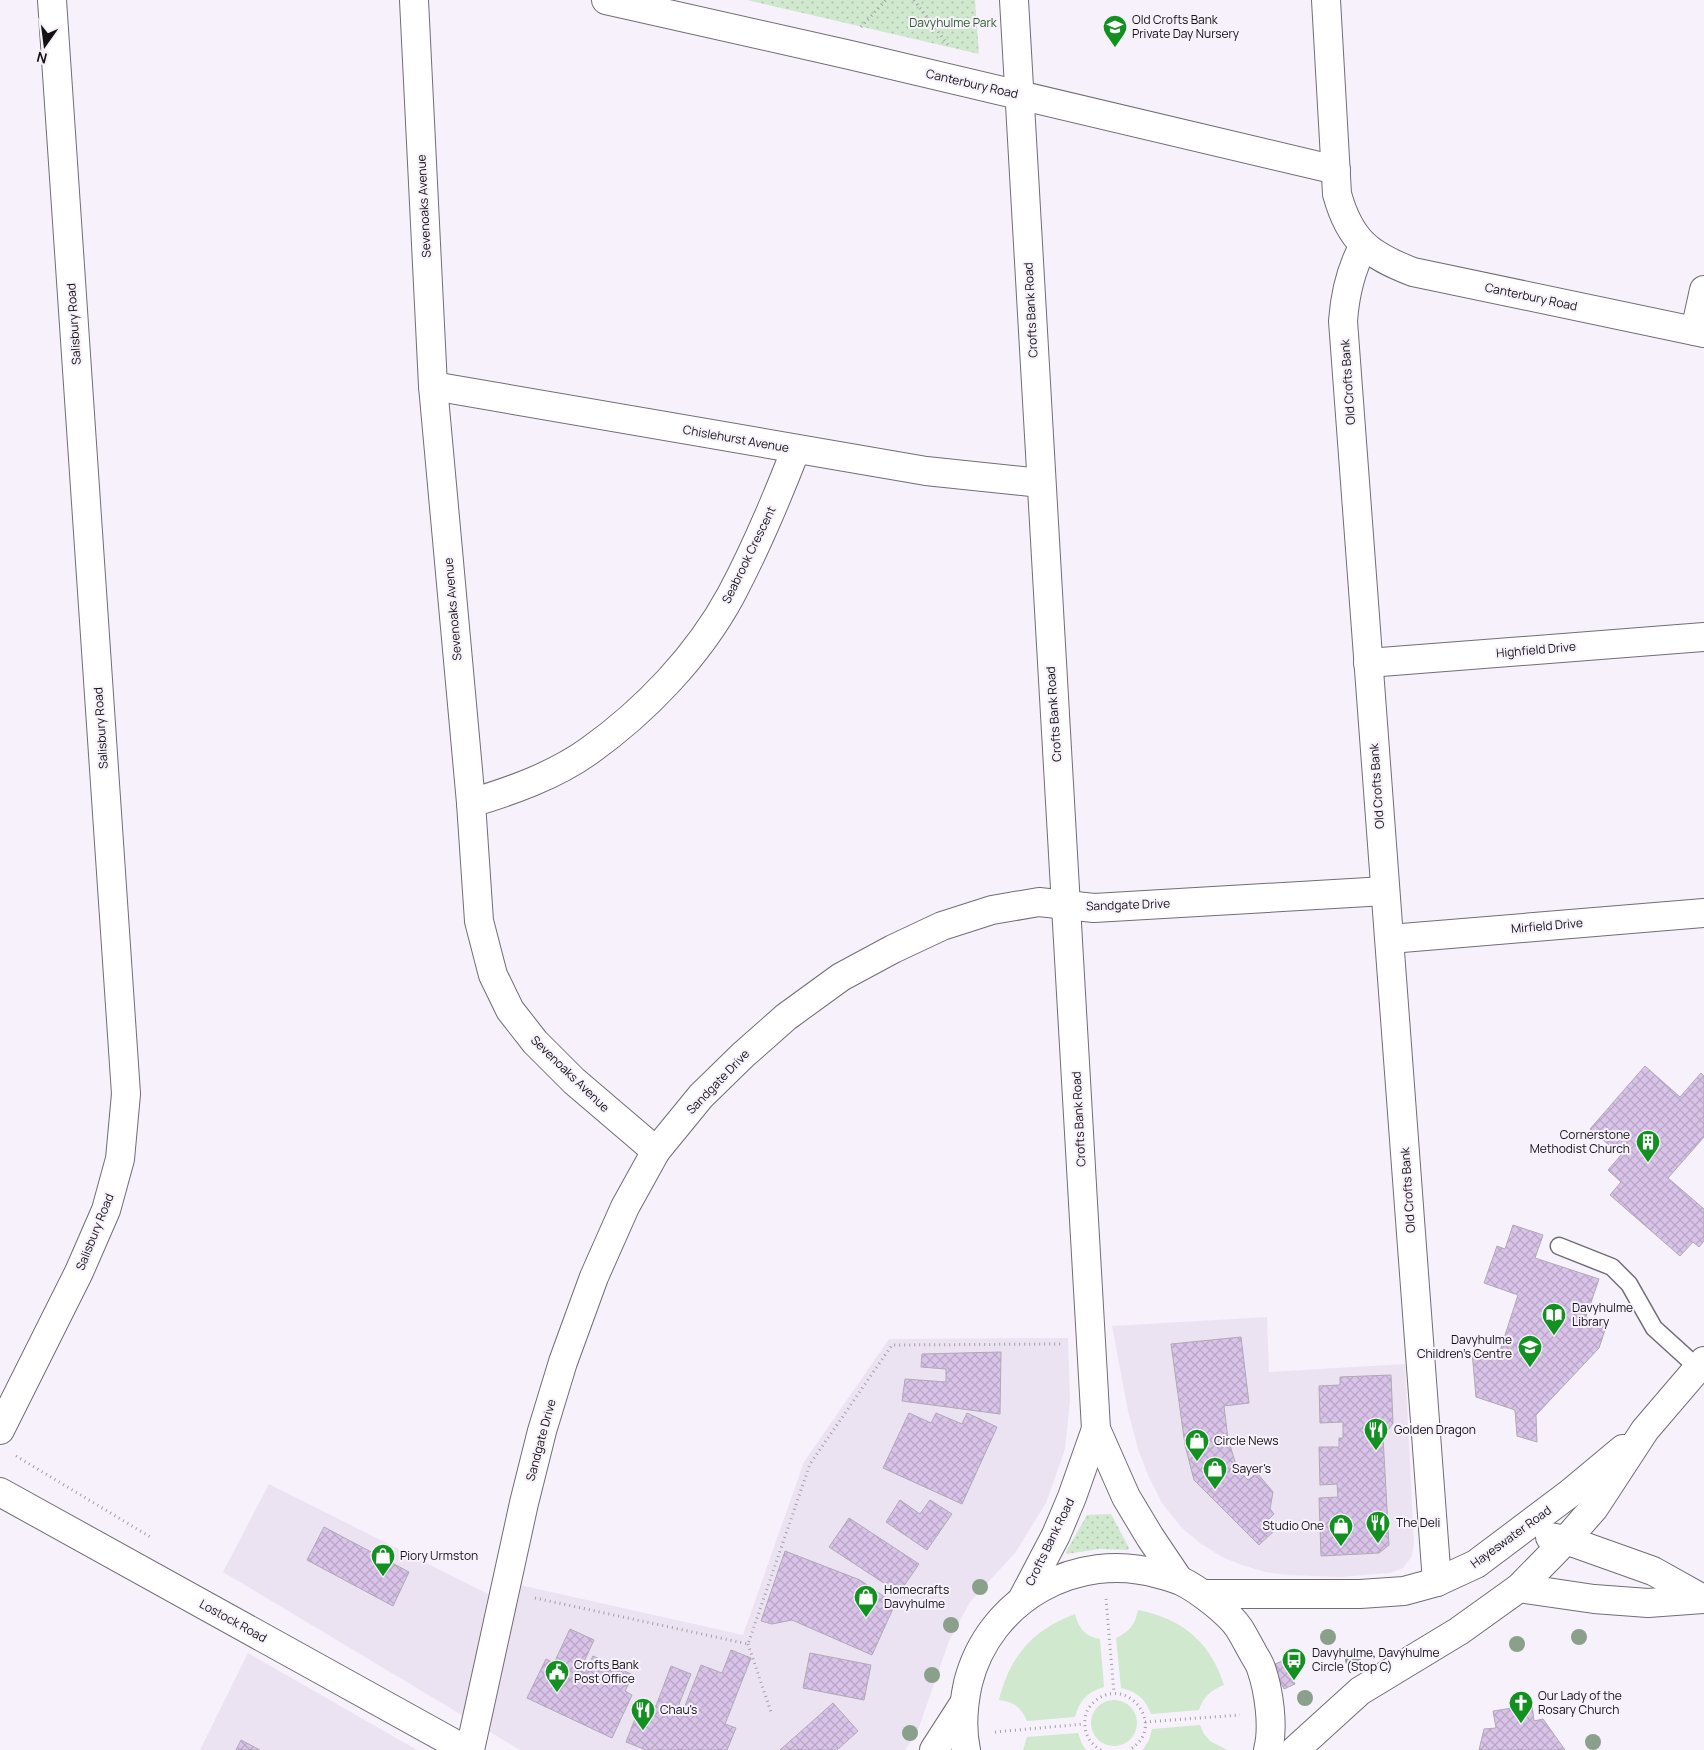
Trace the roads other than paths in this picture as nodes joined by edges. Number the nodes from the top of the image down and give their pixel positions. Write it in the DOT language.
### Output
graph roads {
  1 [pos="52,0"];
  2 [pos="414,0"];
  3 [pos="606,0"];
  4 [pos="1014,0"];
  5 [pos="1326,0"];
  6 [pos="1018,95"];
  7 [pos="1336,170"];
  8 [pos="1364,246"];
  9 [pos="1704,290"];
  10 [pos="1699,332"];
  11 [pos="433,386"];
  12 [pos="796,449"];
  13 [pos="1040,483"];
  14 [pos="1704,637"];
  15 [pos="1368,663"];
  16 [pos="471,803"];
  17 [pos="1385,890"];
  18 [pos="1066,905"];
  19 [pos="1704,913"];
  20 [pos="1390,939"];
  21 [pos="656,1151"];
  22 [pos="1559,1246"];
  23 [pos="1701,1365"];
  24 [pos="1096,1429"];
  25 [pos="0,1430"];
  26 [pos="1645,1430"];
  27 [pos="0,1492"];
  28 [pos="1521,1531"];
  29 [pos="1566,1540"];
  30 [pos="1180,1580"];
  31 [pos="1437,1582"];
  32 [pos="1518,1588"];
  33 [pos="1204,1594"];
  34 [pos="1023,1598"];
  35 [pos="1704,1599"];
  36 [pos="963,1705"];
  37 [pos="964,1743"];
  38 [pos="466,1750"];
  39 [pos="470,1750"];
  40 [pos="934,1750"];
  41 [pos="1268,1750"];
  42 [pos="1294,1750"];
  1 -- 25 [label="street, Salisbury Road"];
  2 -- 11 [label="street, Sevenoaks Avenue"];
  3 -- 6 [label="street, Canterbury Road"];
  4 -- 6 [label="street, Crofts Bank Road"];
  5 -- 7 [label="street"];
  6 -- 7 [label="street, Canterbury Road"];
  6 -- 13 [label="street, Crofts Bank Road"];
  7 -- 8 [label="street"];
  8 -- 10 [label="street, Canterbury Road"];
  8 -- 15 [label="street, Old Crofts Bank"];
  9 -- 10 [label="street"];
  11 -- 12 [label="street, Chislehurst Avenue"];
  11 -- 16 [label="street, Sevenoaks Avenue"];
  12 -- 13 [label="street, Chislehurst Avenue"];
  12 -- 16 [label="street, Seabrook Crescent"];
  13 -- 18 [label="street, Crofts Bank Road"];
  14 -- 15 [label="street, Highfield Drive"];
  15 -- 17 [label="street, Old Crofts Bank"];
  16 -- 21 [label="street, Sevenoaks Avenue"];
  17 -- 18 [label="street, Sandgate Drive"];
  17 -- 20 [label="street, Old Crofts Bank"];
  18 -- 21 [label="street, Sandgate Drive"];
  18 -- 24 [label="street, Crofts Bank Road"];
  19 -- 20 [label="street, Mirfield Drive"];
  20 -- 31 [label="street, Old Crofts Bank"];
  21 -- 39 [label="street, Sandgate Drive"];
  22 -- 23 [label="lane"];
  23 -- 26 [label="street, Hayeswater Road"];
  24 -- 30 [label="street, Crofts Bank Road"];
  24 -- 34 [label="street, Crofts Bank Road"];
  26 -- 28 [label="street, Hayeswater Road"];
  26 -- 29 [label="street, Hayeswater Road"];
  27 -- 38 [label="street, Lostock Road"];
  28 -- 29 [label="street"];
  28 -- 31 [label="street, Hayeswater Road"];
  29 -- 32 [label="street, Hayeswater Road"];
  29 -- 35 [label="street"];
  30 -- 33 [label="street"];
  30 -- 34 [label="street"];
  31 -- 33 [label="street, Hayeswater Road"];
  32 -- 35 [label="street"];
  32 -- 42 [label="street, Hayeswater Road"];
  33 -- 41 [label="street"];
  34 -- 36 [label="street"];
  36 -- 37 [label="street"];
  36 -- 40 [label="street"];
}
